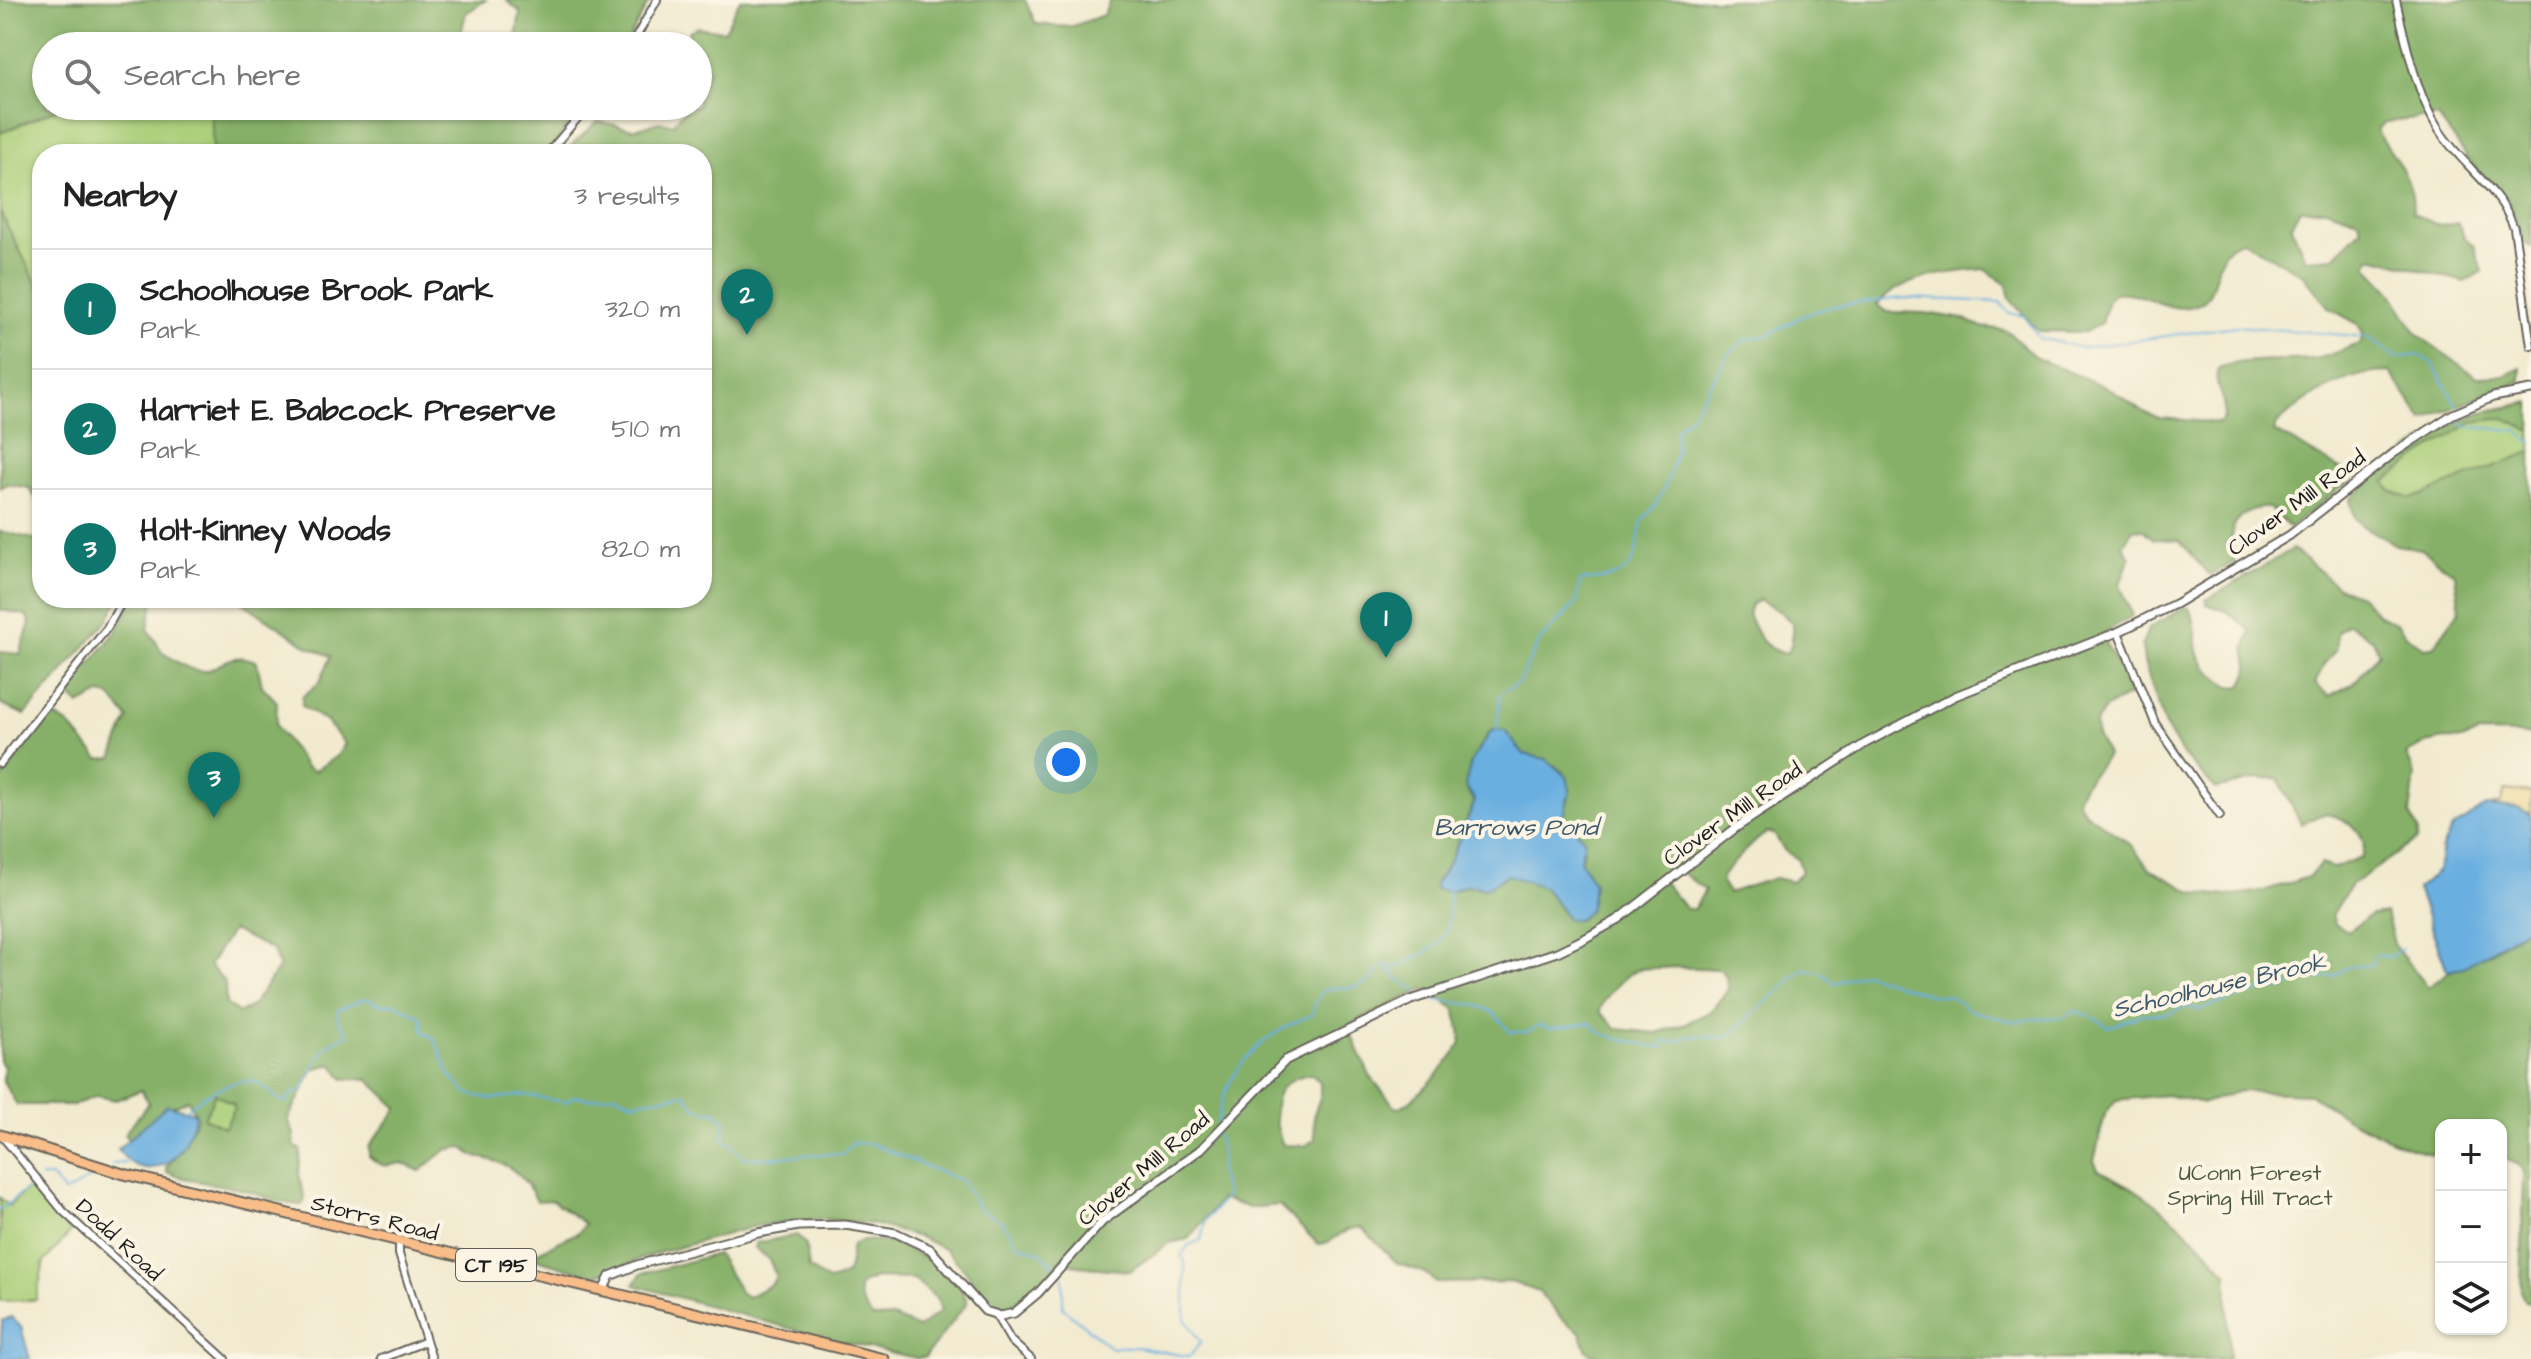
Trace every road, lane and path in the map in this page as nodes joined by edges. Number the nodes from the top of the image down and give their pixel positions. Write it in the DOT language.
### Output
graph roads {
  1 [pos="657,0"];
  2 [pos="2396,0"];
  3 [pos="639,32"];
  4 [pos="576,120"];
  5 [pos="556,144"];
  6 [pos="2531,346"];
  7 [pos="2531,390"];
  8 [pos="118,608"];
  9 [pos="2118,632"];
  10 [pos="0,764"];
  11 [pos="2220,816"];
  12 [pos="1,1135"];
  13 [pos="399,1241"];
  14 [pos="603,1291"];
  15 [pos="995,1314"];
  16 [pos="424,1342"];
  17 [pos="225,1359"];
  18 [pos="381,1359"];
  19 [pos="432,1359"];
  20 [pos="884,1359"];
  21 [pos="1031,1359"];
  1 -- 3 [label="street"];
  2 -- 6 [label="street"];
  4 -- 5 [label="street"];
  7 -- 9 [label="street, Clover Mill Road"];
  8 -- 10 [label="street"];
  9 -- 11 [label="street"];
  9 -- 15 [label="street, Clover Mill Road"];
  12 -- 13 [label="main road, Storrs Road / CT 195"];
  12 -- 17 [label="street, Dodd Road"];
  13 -- 14 [label="main road, Storrs Road / CT 195"];
  13 -- 16 [label="street"];
  14 -- 15 [label="street"];
  14 -- 20 [label="main road, Storrs Road / CT 195"];
  15 -- 21 [label="street"];
  16 -- 18 [label="street"];
  16 -- 19 [label="street"];
}
